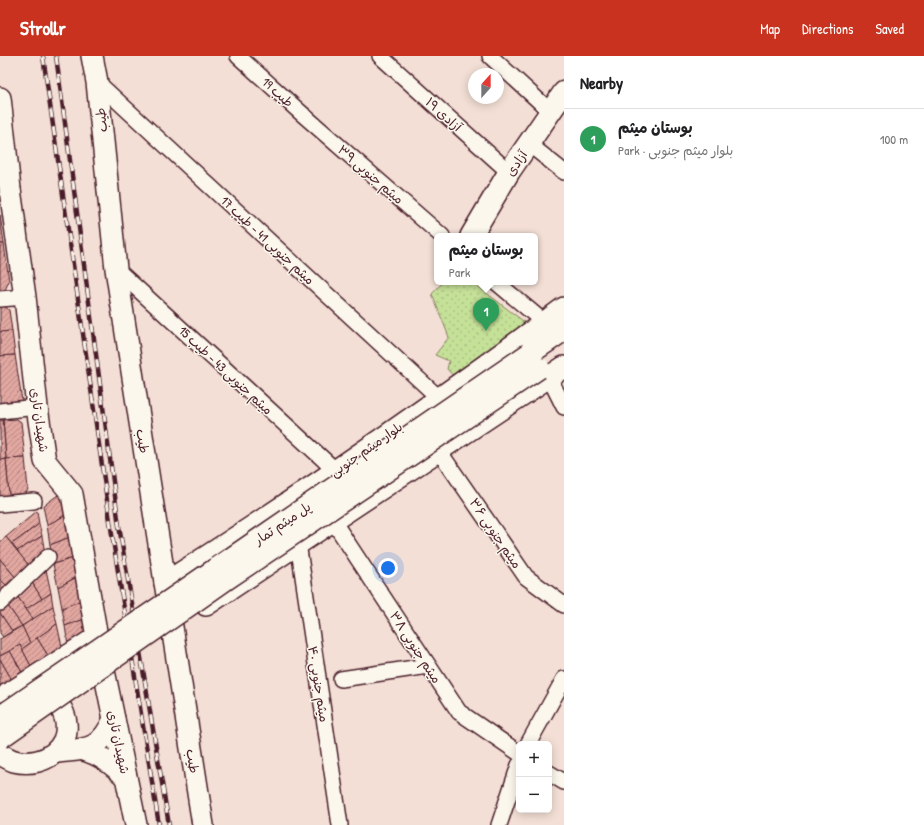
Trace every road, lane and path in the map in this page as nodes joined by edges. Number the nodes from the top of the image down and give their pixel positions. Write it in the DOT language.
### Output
graph roads {
  1 [pos="92,56"];
  2 [pos="238,56"];
  3 [pos="380,56"];
  4 [pos="490,56"];
  5 [pos="97,82"];
  6 [pos="564,92"];
  7 [pos="0,98"];
  8 [pos="300,112"];
  9 [pos="551,112"];
  10 [pos="529,144"];
  11 [pos="509,172"];
  12 [pos="564,172"];
  13 [pos="5,190"];
  14 [pos="439,233"];
  15 [pos="473,233"];
  16 [pos="116,269"];
  17 [pos="500,285"];
  18 [pos="25,297"];
  19 [pos="0,299"];
  20 [pos="564,308"];
  21 [pos="545,323"];
  22 [pos="564,330"];
  23 [pos="564,351"];
  24 [pos="545,366"];
  25 [pos="439,398"];
  26 [pos="37,407"];
  27 [pos="564,407"];
  28 [pos="0,412"];
  29 [pos="439,450"];
  30 [pos="335,470"];
  31 [pos="34,501"];
  32 [pos="0,504"];
  33 [pos="333,521"];
  34 [pos="298,543"];
  35 [pos="212,553"];
  36 [pos="48,557"];
  37 [pos="165,583"];
  38 [pos="233,587"];
  39 [pos="0,603"];
  40 [pos="564,605"];
  41 [pos="172,628"];
  42 [pos="97,637"];
  43 [pos="428,666"];
  44 [pos="340,679"];
  45 [pos="563,685"];
  46 [pos="4,697"];
  47 [pos="0,717"];
  48 [pos="114,719"];
  49 [pos="0,738"];
  50 [pos="530,741"];
  51 [pos="84,750"];
  52 [pos="516,751"];
  53 [pos="0,754"];
  54 [pos="51,755"];
  55 [pos="516,774"];
  56 [pos="552,775"];
  57 [pos="126,777"];
  58 [pos="564,782"];
  59 [pos="136,825"];
  60 [pos="203,825"];
  61 [pos="340,825"];
  62 [pos="499,825"];
  1 -- 5 [label="main road, طیب"];
  2 -- 8 [label="street, طیب 19"];
  3 -- 11 [label="street, آزادی ۱۹"];
  4 -- 9 [label="street"];
  5 -- 16 [label="main road, طیب"];
  5 -- 25 [label="street, میثم جنوبی 41 - طیب 17"];
  6 -- 9 [label="main road, آزادی"];
  7 -- 13 [label="main road, شهیدان تاری"];
  8 -- 14 [label="street, میثم جنوبی ۳۹"];
  9 -- 10 [label="main road, آزادی"];
  10 -- 11 [label="main road, آزادی"];
  10 -- 12 [label="street"];
  11 -- 15 [label="main road, آزادی"];
  13 -- 18 [label="main road, شهیدان تاری"];
  16 -- 30 [label="street, میثم جنوبی 43 - طیب 15"];
  16 -- 37 [label="main road, طیب"];
  17 -- 21 [label="street"];
  18 -- 19 [label="street"];
  18 -- 26 [label="main road, شهیدان تاری"];
  20 -- 21 [label="main road, بلوار میثم جنوبی"];
  21 -- 25 [label="main road, بلوار میثم جنوبی"];
  22 -- 24 [label="main road, پل میثم تمار"];
  23 -- 24 [label="main road, پل میثم تمار"];
  24 -- 27 [label="street"];
  24 -- 29 [label="main road"];
  24 -- 47 [label="main road, پل میثم تمار, bridge"];
  24 -- 49 [label="main road, پل میثم تمار, bridge"];
  25 -- 30 [label="main road, بلوار میثم جنوبی"];
  26 -- 28 [label="street"];
  26 -- 42 [label="main road, شهیدان تاری"];
  29 -- 33 [label="main road"];
  29 -- 40 [label="street, میثم جنوبی ۳۶"];
  30 -- 35 [label="main road, بلوار میثم جنوبی"];
  31 -- 32 [label="street"];
  33 -- 34 [label="main road"];
  33 -- 43 [label="street, میثم جنوبی ۳۸"];
  34 -- 38 [label="main road"];
  34 -- 61 [label="street, میثم جنوبی ۴۰"];
  35 -- 37 [label="main road, بلوار میثم جنوبی"];
  35 -- 38 [label="main road"];
  36 -- 39 [label="street"];
  37 -- 41 [label="main road, طیب"];
  38 -- 41 [label="main road"];
  41 -- 60 [label="main road, طیب"];
  42 -- 46 [label="main road"];
  42 -- 48 [label="main road, شهیدان تاری"];
  43 -- 44 [label="street"];
  43 -- 52 [label="street, میثم جنوبی ۳۸"];
  45 -- 50 [label="street"];
  46 -- 54 [label="main road"];
  48 -- 51 [label="main road"];
  48 -- 57 [label="main road, شهیدان تاری"];
  51 -- 54 [label="main road"];
  51 -- 57 [label="main road"];
  53 -- 54 [label="main road"];
  55 -- 62 [label="street"];
  56 -- 58 [label="street"];
  57 -- 59 [label="main road, شهیدان تاری"];
}
